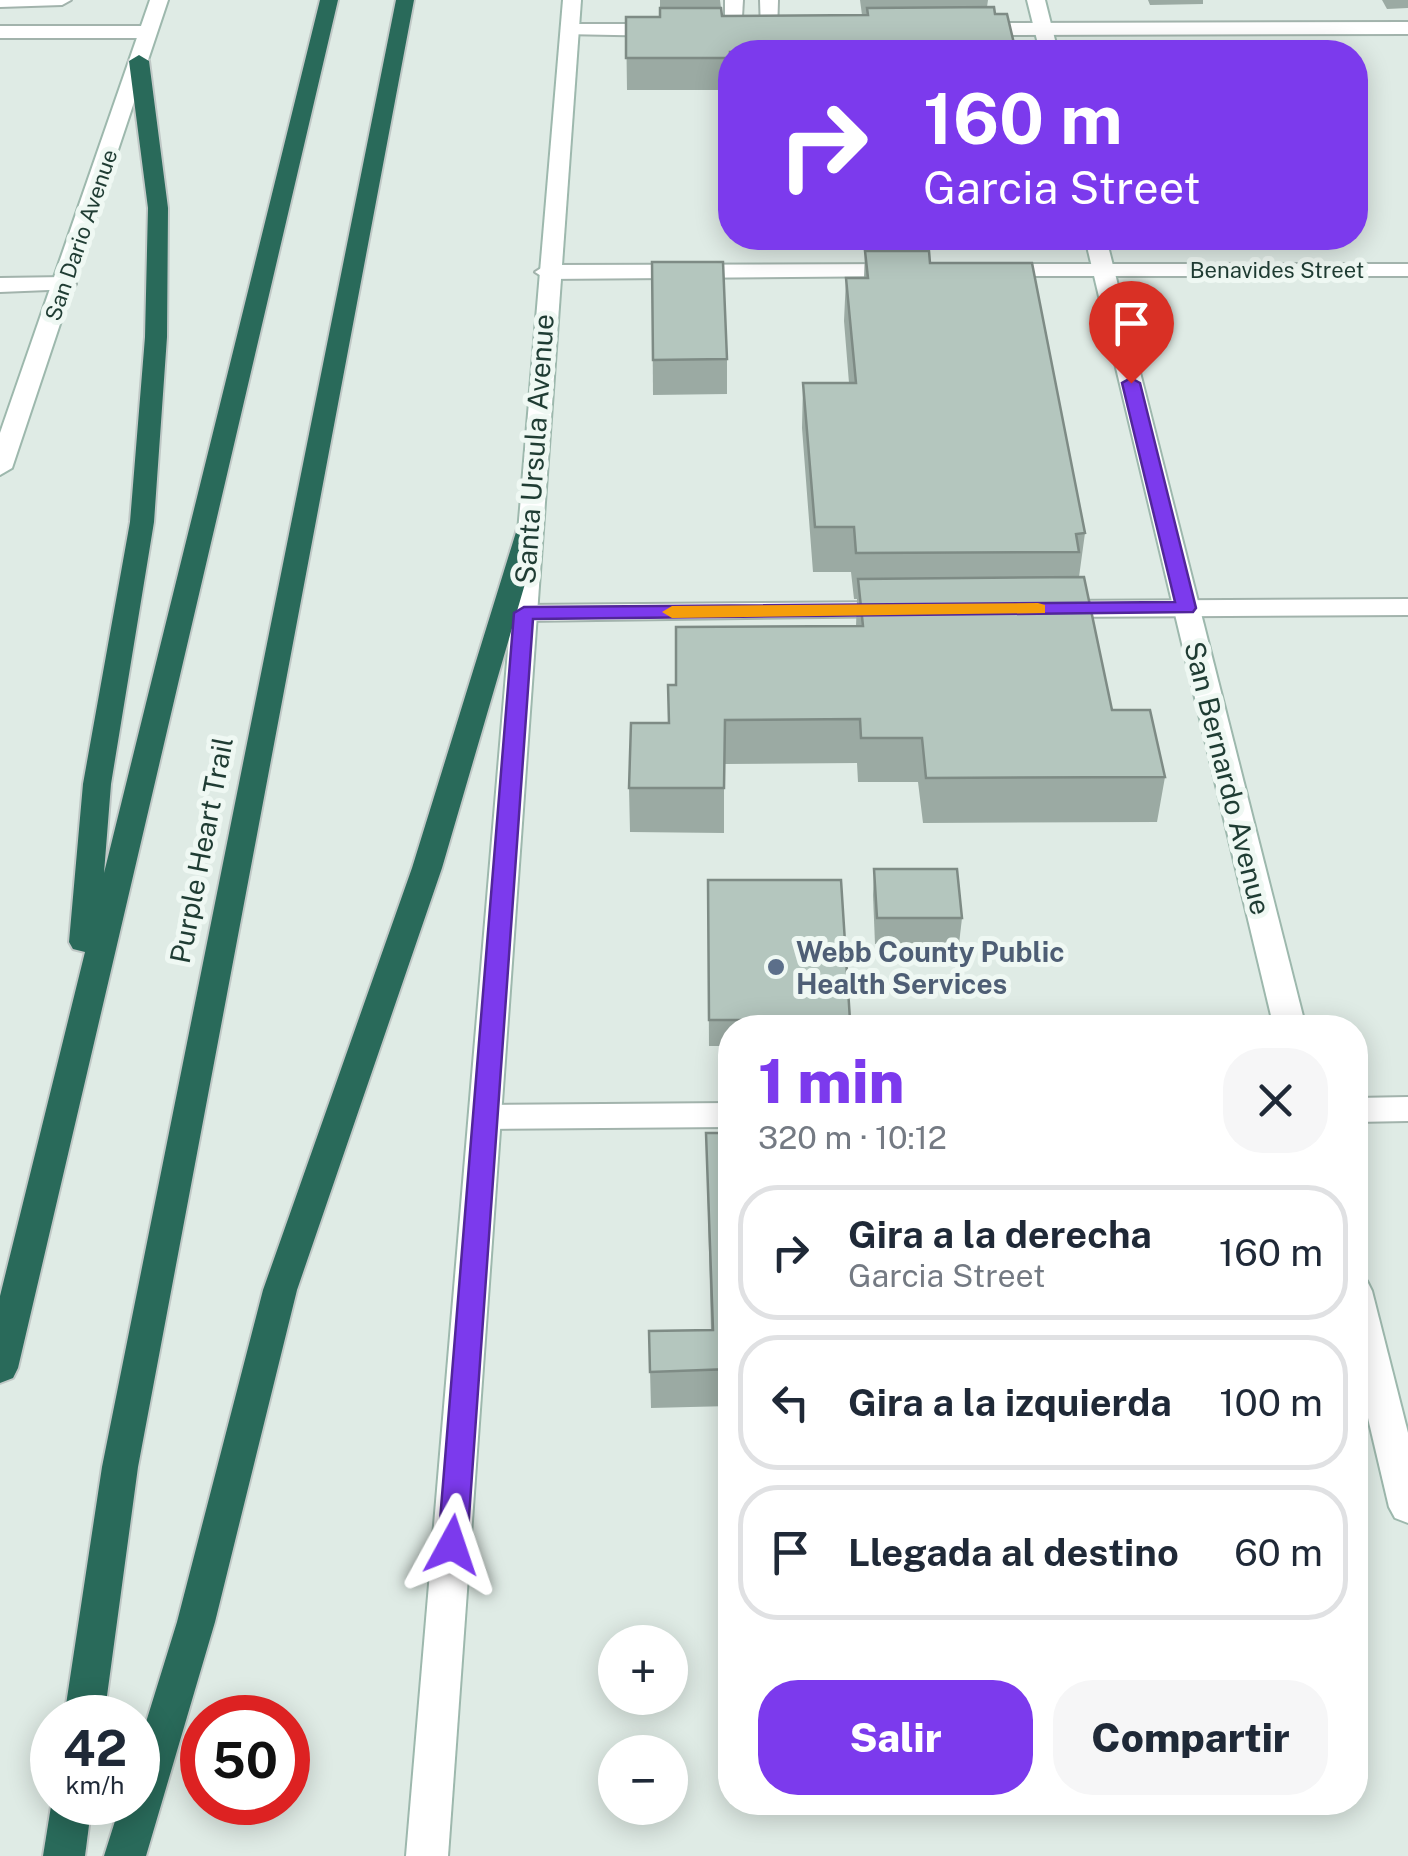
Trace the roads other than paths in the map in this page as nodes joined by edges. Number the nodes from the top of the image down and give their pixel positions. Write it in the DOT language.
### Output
graph roads {
  1 [pos="62,0"];
  2 [pos="159,0"];
  3 [pos="328,0"];
  4 [pos="405,0"];
  5 [pos="734,0"];
  6 [pos="768,0"];
  7 [pos="1036,0"];
  8 [pos="0,2"];
  9 [pos="570,15"];
  10 [pos="1408,28"];
  11 [pos="946,29"];
  12 [pos="1044,29"];
  13 [pos="679,30"];
  14 [pos="0,32"];
  15 [pos="148,32"];
  16 [pos="1046,40"];
  17 [pos="139,61"];
  18 [pos="1098,250"];
  19 [pos="1408,270"];
  20 [pos="924,271"];
  21 [pos="964,271"];
  22 [pos="1103,271"];
  23 [pos="546,272"];
  24 [pos="66,284"];
  25 [pos="0,285"];
  26 [pos="0,468"];
  27 [pos="529,529"];
  28 [pos="1408,607"];
  29 [pos="1186,608"];
  30 [pos="1030,609"];
  31 [pos="914,610"];
  32 [pos="524,613"];
  33 [pos="1287,1015"];
  34 [pos="75,1042"];
  35 [pos="1368,1110"];
  36 [pos="1408,1110"];
  37 [pos="718,1115"];
  38 [pos="486,1117"];
  39 [pos="1368,1345"];
  40 [pos="0,1368"];
  41 [pos="1408,1507"];
  42 [pos="87,1695"];
  43 [pos="69,1825"];
  44 [pos="64,1856"];
  45 [pos="125,1856"];
  46 [pos="427,1856"];
  1 -- 8 [label="main road"];
  2 -- 15 [label="main road, San Dario Avenue"];
  3 -- 34 [label="highway"];
  4 -- 42 [label="highway, Purple Heart Trail"];
  5 -- 6 [label="main road"];
  7 -- 12 [label="main road"];
  9 -- 13 [label="main road"];
  9 -- 23 [label="main road, Santa Ursula Avenue"];
  10 -- 12 [label="main road"];
  11 -- 12 [label="main road"];
  12 -- 16 [label="main road"];
  14 -- 15 [label="main road"];
  15 -- 17 [label="main road, San Dario Avenue"];
  17 -- 24 [label="main road, San Dario Avenue"];
  17 -- 34 [label="highway"];
  18 -- 22 [label="main road, San Bernardo Avenue"];
  19 -- 22 [label="main road, Benavides Street"];
  20 -- 23 [label="main road"];
  21 -- 22 [label="main road, Benavides Street"];
  22 -- 29 [label="main road, San Bernardo Avenue"];
  23 -- 27 [label="main road, Santa Ursula Avenue"];
  24 -- 25 [label="main road"];
  24 -- 26 [label="main road, San Dario Avenue"];
  27 -- 32 [label="main road, Santa Ursula Avenue"];
  27 -- 45 [label="highway"];
  28 -- 29 [label="main road"];
  29 -- 30 [label="main road"];
  29 -- 33 [label="main road, San Bernardo Avenue"];
  31 -- 32 [label="main road"];
  32 -- 38 [label="main road, Santa Ursula Avenue"];
  34 -- 40 [label="highway"];
  35 -- 36 [label="main road"];
  37 -- 38 [label="main road"];
  38 -- 46 [label="main road, Santa Ursula Avenue"];
  39 -- 41 [label="main road"];
  43 -- 44 [label="highway"];
}
